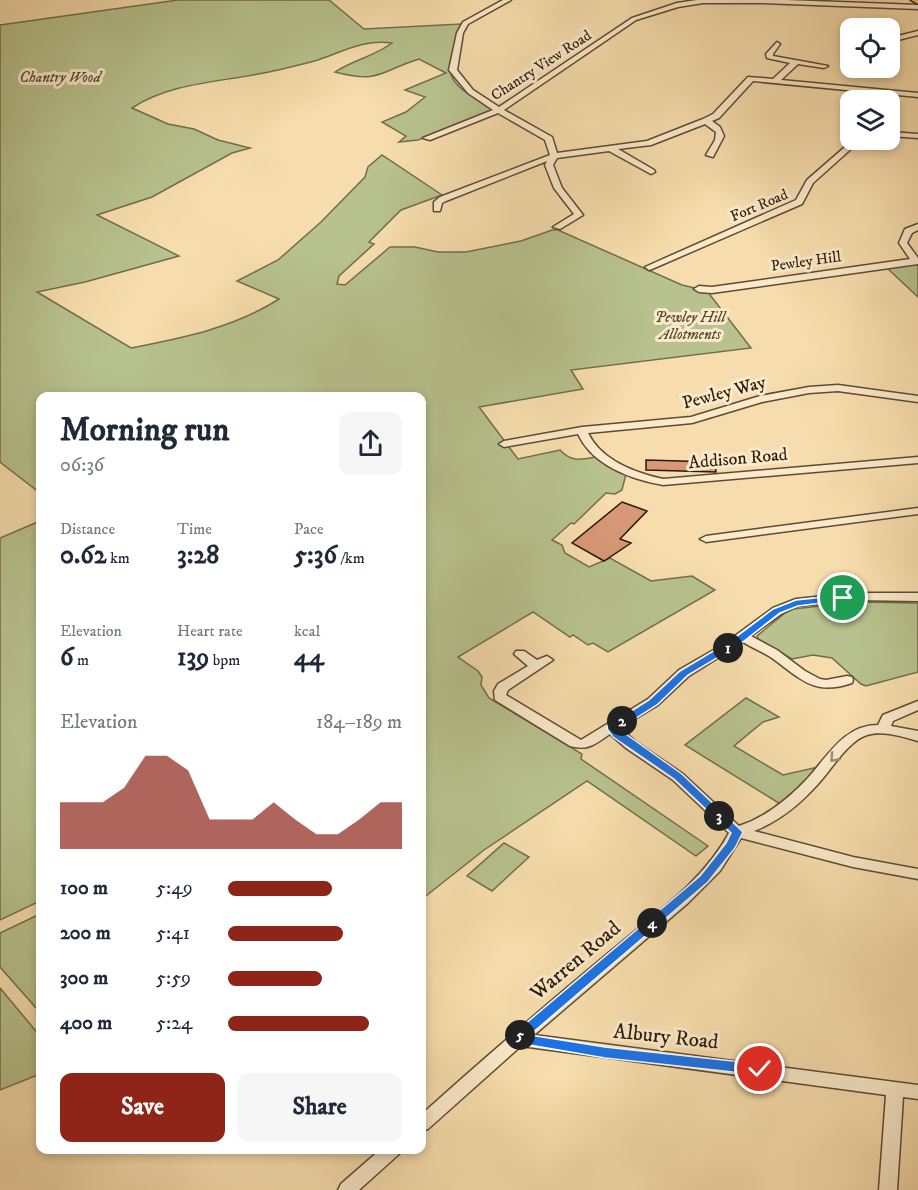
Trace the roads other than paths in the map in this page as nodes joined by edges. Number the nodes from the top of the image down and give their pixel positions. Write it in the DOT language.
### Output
graph roads {
  1 [pos="508,0"];
  2 [pos="918,7"];
  3 [pos="918,33"];
  4 [pos="900,38"];
  5 [pos="777,44"];
  6 [pos="796,62"];
  7 [pos="824,66"];
  8 [pos="775,81"];
  9 [pos="918,95"];
  10 [pos="501,109"];
  11 [pos="706,122"];
  12 [pos="900,135"];
  13 [pos="918,136"];
  14 [pos="427,138"];
  15 [pos="612,149"];
  16 [pos="846,150"];
  17 [pos="710,155"];
  18 [pos="554,156"];
  19 [pos="651,172"];
  20 [pos="437,209"];
  21 [pos="557,227"];
  22 [pos="918,227"];
  23 [pos="917,261"];
  24 [pos="649,267"];
  25 [pos="699,289"];
  26 [pos="918,399"];
  27 [pos="582,430"];
  28 [pos="504,444"];
  29 [pos="918,460"];
  30 [pos="918,511"];
  31 [pos="706,539"];
  32 [pos="860,597"];
  33 [pos="918,597"];
  34 [pos="843,598"];
  35 [pos="744,637"];
  36 [pos="520,654"];
  37 [pos="847,680"];
  38 [pos="918,705"];
  39 [pos="612,729"];
  40 [pos="882,730"];
  41 [pos="918,736"];
  42 [pos="737,832"];
  43 [pos="918,874"];
  44 [pos="516,1039"];
  45 [pos="895,1090"];
  46 [pos="918,1092"];
  47 [pos="426,1120"];
  48 [pos="387,1154"];
  49 [pos="347,1190"];
  50 [pos="888,1190"];
  1 -- 10 [label="street"];
  2 -- 10 [label="street, Chantry View Road"];
  3 -- 4 [label="street"];
  5 -- 6 [label="street"];
  6 -- 7 [label="street"];
  6 -- 8 [label="street"];
  8 -- 9 [label="street"];
  8 -- 11 [label="street"];
  10 -- 14 [label="street, Chantry View Road"];
  10 -- 18 [label="street"];
  11 -- 15 [label="street"];
  11 -- 17 [label="street"];
  12 -- 13 [label="street"];
  15 -- 18 [label="street"];
  15 -- 19 [label="street"];
  16 -- 24 [label="street, Fort Road"];
  18 -- 20 [label="street"];
  18 -- 21 [label="street"];
  22 -- 23 [label="street"];
  23 -- 25 [label="street, Pewley Hill"];
  26 -- 27 [label="street, Pewley Way"];
  27 -- 28 [label="street, Pewley Way"];
  27 -- 29 [label="street, Addison Road"];
  30 -- 31 [label="street"];
  32 -- 33 [label="street"];
  34 -- 35 [label="street"];
  35 -- 37 [label="street"];
  35 -- 39 [label="street"];
  36 -- 39 [label="street"];
  38 -- 40 [label="street"];
  39 -- 42 [label="street"];
  40 -- 41 [label="street"];
  40 -- 42 [label="street, one-way"];
  42 -- 43 [label="street"];
  42 -- 44 [label="street, Warren Road"];
  44 -- 45 [label="street, Albury Road"];
  44 -- 47 [label="street, Warren Road"];
  45 -- 46 [label="street, Albury Road"];
  45 -- 50 [label="street"];
  48 -- 49 [label="street"];
}
